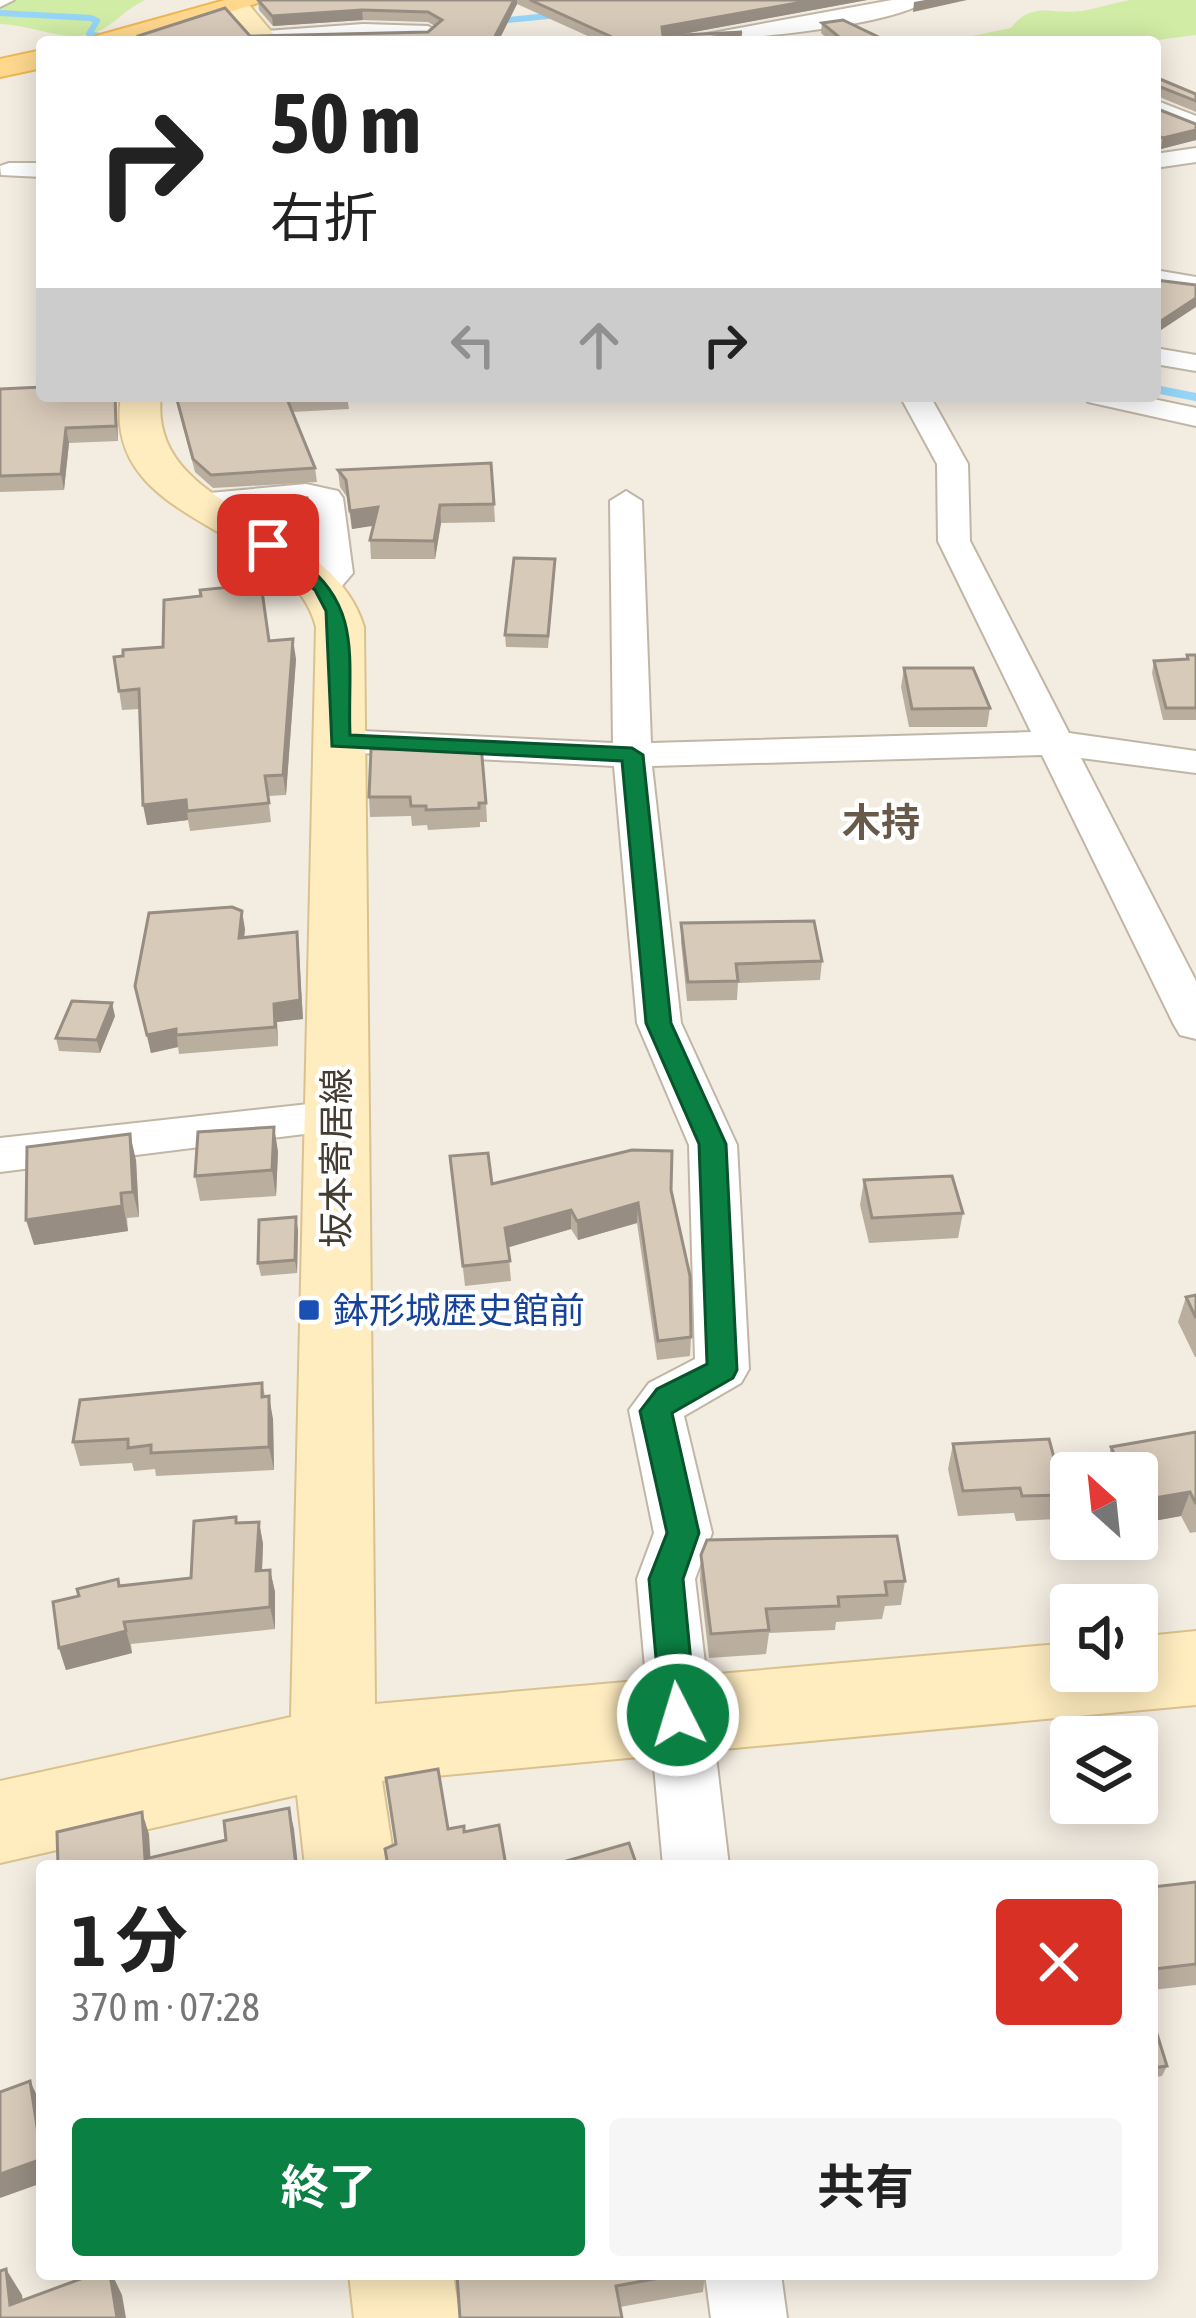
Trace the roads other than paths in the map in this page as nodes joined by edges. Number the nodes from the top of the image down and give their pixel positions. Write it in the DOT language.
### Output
graph roads {
  1 [pos="918,0"];
  2 [pos="238,2"];
  3 [pos="427,7"];
  4 [pos="126,36"];
  5 [pos="263,36"];
  6 [pos="305,36"];
  7 [pos="419,36"];
  8 [pos="428,36"];
  9 [pos="718,36"];
  10 [pos="36,59"];
  11 [pos="0,68"];
  12 [pos="1161,109"];
  13 [pos="1196,124"];
  14 [pos="1196,154"];
  15 [pos="1161,160"];
  16 [pos="9,170"];
  17 [pos="36,170"];
  18 [pos="1161,279"];
  19 [pos="1196,285"];
  20 [pos="1161,357"];
  21 [pos="1196,363"];
  22 [pos="138,402"];
  23 [pos="919,402"];
  24 [pos="1126,402"];
  25 [pos="1196,417"];
  26 [pos="626,501"];
  27 [pos="340,741"];
  28 [pos="1057,743"];
  29 [pos="632,755"];
  30 [pos="1196,762"];
  31 [pos="1196,1025"];
  32 [pos="336,1117"];
  33 [pos="0,1154"];
  34 [pos="1196,1668"];
  35 [pos="678,1715"];
  36 [pos="334,1747"];
  37 [pos="0,1822"];
  38 [pos="349,1860"];
  39 [pos="695,1860"];
  40 [pos="402,2280"];
  41 [pos="744,2280"];
  42 [pos="407,2318"];
  43 [pos="748,2318"];
  1 -- 9 [label="street"];
  2 -- 4 [label="main road"];
  2 -- 5 [label="main road"];
  3 -- 8 [label="street"];
  6 -- 7 [label="street"];
  10 -- 11 [label="main road"];
  12 -- 13 [label="street"];
  14 -- 15 [label="street"];
  16 -- 17 [label="street"];
  18 -- 19 [label="street"];
  20 -- 21 [label="street"];
  22 -- 27 [label="main road, 坂本寄居線"];
  23 -- 28 [label="street"];
  24 -- 25 [label="street"];
  26 -- 29 [label="street"];
  27 -- 29 [label="street"];
  27 -- 32 [label="main road, 坂本寄居線"];
  28 -- 29 [label="street"];
  28 -- 30 [label="street"];
  28 -- 31 [label="street"];
  29 -- 35 [label="street"];
  32 -- 33 [label="street"];
  32 -- 36 [label="main road, 坂本寄居線"];
  34 -- 35 [label="main road"];
  35 -- 36 [label="main road"];
  35 -- 39 [label="street"];
  36 -- 37 [label="main road"];
  36 -- 38 [label="main road, 坂本寄居線"];
  40 -- 42 [label="main road"];
  41 -- 43 [label="street"];
}
